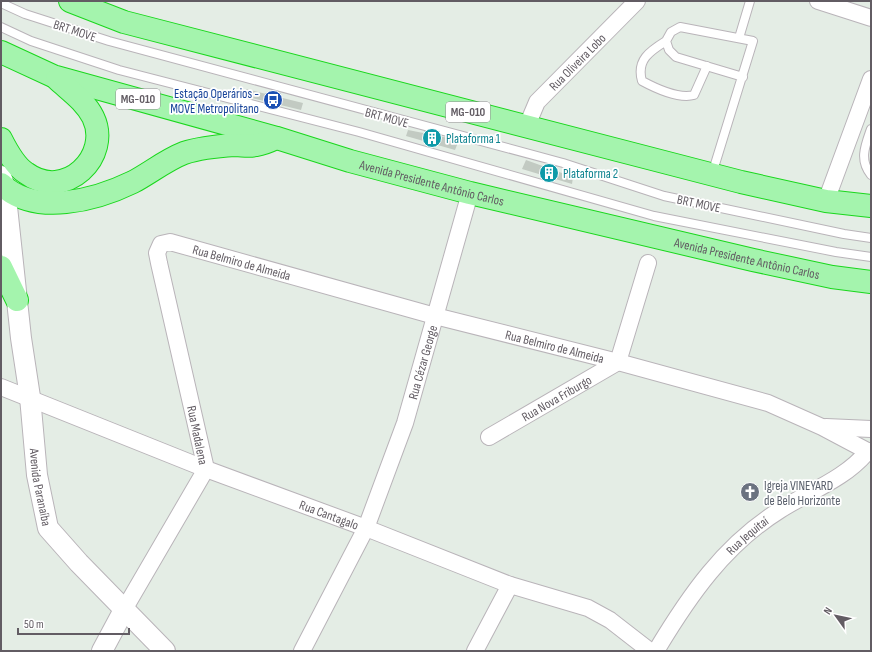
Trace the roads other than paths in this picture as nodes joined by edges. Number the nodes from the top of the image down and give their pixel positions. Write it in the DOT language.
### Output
graph roads {
  1 [pos="70,1"];
  2 [pos="637,1"];
  3 [pos="750,1"];
  4 [pos="818,1"];
  5 [pos="1,3"];
  6 [pos="871,18"];
  7 [pos="1,27"];
  8 [pos="739,38"];
  9 [pos="666,41"];
  10 [pos="1,52"];
  11 [pos="707,66"];
  12 [pos="53,76"];
  13 [pos="743,77"];
  14 [pos="871,79"];
  15 [pos="526,128"];
  16 [pos="871,129"];
  17 [pos="277,138"];
  18 [pos="1,139"];
  19 [pos="711,174"];
  20 [pos="871,175"];
  21 [pos="2,182"];
  22 [pos="470,193"];
  23 [pos="36,200"];
  24 [pos="826,201"];
  25 [pos="871,206"];
  26 [pos="871,238"];
  27 [pos="161,244"];
  28 [pos="5,257"];
  29 [pos="871,257"];
  30 [pos="648,264"];
  31 [pos="871,282"];
  32 [pos="17,300"];
  33 [pos="436,316"];
  34 [pos="618,362"];
  35 [pos="1,387"];
  36 [pos="30,397"];
  37 [pos="822,427"];
  38 [pos="871,429"];
  39 [pos="489,436"];
  40 [pos="870,452"];
  41 [pos="206,469"];
  42 [pos="366,528"];
  43 [pos="510,585"];
  44 [pos="125,608"];
  45 [pos="102,651"];
  46 [pos="165,651"];
  47 [pos="302,651"];
  48 [pos="475,651"];
  49 [pos="650,651"];
  50 [pos="656,651"];
  1 -- 15 [label="highway, MG-010"];
  2 -- 15 [label="street, Rua Oliveira Lobo"];
  3 -- 8 [label="lane"];
  4 -- 6 [label="street"];
  5 -- 26 [label="lane, BRT MOVE"];
  7 -- 29 [label="lane, BRT MOVE"];
  8 -- 9 [label="lane"];
  8 -- 13 [label="lane"];
  9 -- 11 [label="lane"];
  9 -- 11 [label="lane"];
  10 -- 12 [label="highway, Avenida Presidente Antônio Carlos / MG-010"];
  11 -- 13 [label="lane"];
  12 -- 17 [label="highway, Avenida Presidente Antônio Carlos / MG-010"];
  12 -- 18 [label="highway"];
  13 -- 19 [label="lane"];
  14 -- 24 [label="street"];
  15 -- 19 [label="highway, MG-010"];
  16 -- 20 [label="lane"];
  17 -- 22 [label="highway, Avenida Presidente Antônio Carlos / MG-010"];
  17 -- 23 [label="highway"];
  19 -- 24 [label="highway, MG-010"];
  21 -- 23 [label="highway"];
  21 -- 28 [label="street"];
  22 -- 31 [label="highway, Avenida Presidente Antônio Carlos / MG-010"];
  22 -- 33 [label="street, Rua Cézar George"];
  23 -- 28 [label="street"];
  24 -- 25 [label="highway, MG-010"];
  27 -- 33 [label="street, Rua Belmiro de Almeida"];
  27 -- 41 [label="street, Rua Madalena"];
  28 -- 32 [label="highway"];
  30 -- 34 [label="street"];
  32 -- 36 [label="street, Avenida Paranaíba"];
  33 -- 34 [label="street, Rua Belmiro de Almeida"];
  33 -- 42 [label="street, Rua Cézar George"];
  34 -- 37 [label="street, Rua Belmiro de Almeida"];
  34 -- 39 [label="street, Rua Nova Friburgo"];
  35 -- 36 [label="street, Rua Cantagalo"];
  36 -- 41 [label="street, Rua Cantagalo"];
  36 -- 44 [label="street, Avenida Paranaíba"];
  37 -- 38 [label="street"];
  37 -- 40 [label="street, Rua Belmiro de Almeida"];
  40 -- 50 [label="street, Rua Jequitaí"];
  41 -- 42 [label="street, Rua Cantagalo"];
  41 -- 44 [label="street, Rua Madalena"];
  42 -- 43 [label="street, Rua Cantagalo"];
  42 -- 47 [label="street"];
  43 -- 48 [label="street"];
  43 -- 49 [label="street, Rua Cantagalo"];
  44 -- 45 [label="street, Rua Madalena"];
  44 -- 46 [label="street, Avenida Paranaíba"];
}
